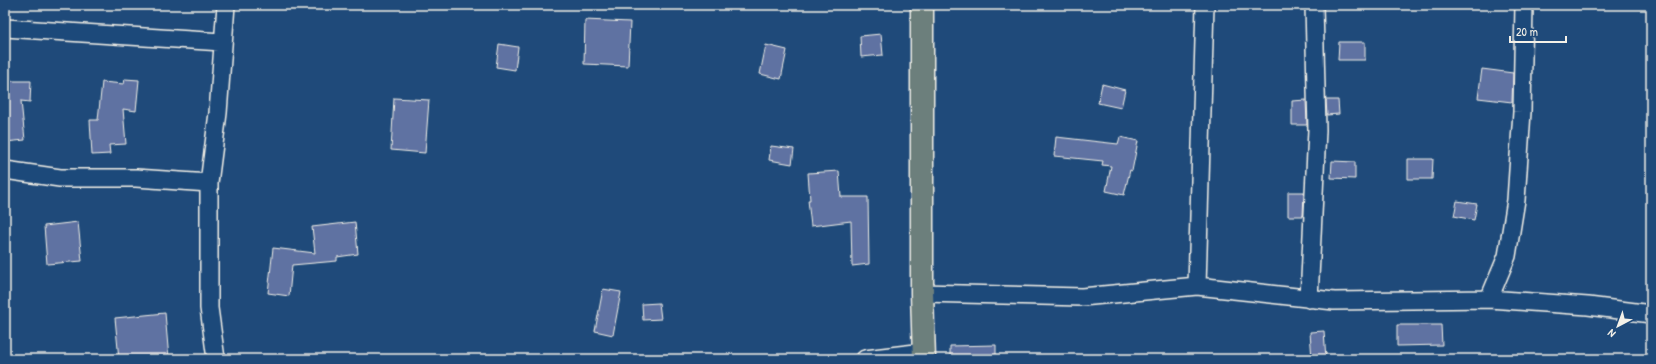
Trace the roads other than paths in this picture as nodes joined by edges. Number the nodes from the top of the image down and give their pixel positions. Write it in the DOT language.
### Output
graph roads {
  1 [pos="226,5"];
  2 [pos="922,5"];
  3 [pos="1205,5"];
  4 [pos="1314,5"];
  5 [pos="1524,5"];
  6 [pos="5,28"];
  7 [pos="222,42"];
  8 [pos="5,170"];
  9 [pos="209,183"];
  10 [pos="1198,286"];
  11 [pos="922,293"];
  12 [pos="1309,299"];
  13 [pos="1489,299"];
  14 [pos="1651,314"];
  15 [pos="924,356"];
  16 [pos="216,359"];
  17 [pos="865,359"];
  1 -- 7 [label="street"];
  2 -- 11 [label="main road"];
  3 -- 10 [label="street"];
  4 -- 12 [label="street"];
  5 -- 13 [label="street"];
  6 -- 7 [label="street"];
  7 -- 9 [label="street"];
  8 -- 9 [label="street"];
  9 -- 16 [label="street"];
  10 -- 11 [label="street"];
  10 -- 12 [label="street"];
  11 -- 15 [label="main road"];
  12 -- 13 [label="street"];
  13 -- 14 [label="street"];
  15 -- 17 [label="street"];
}
